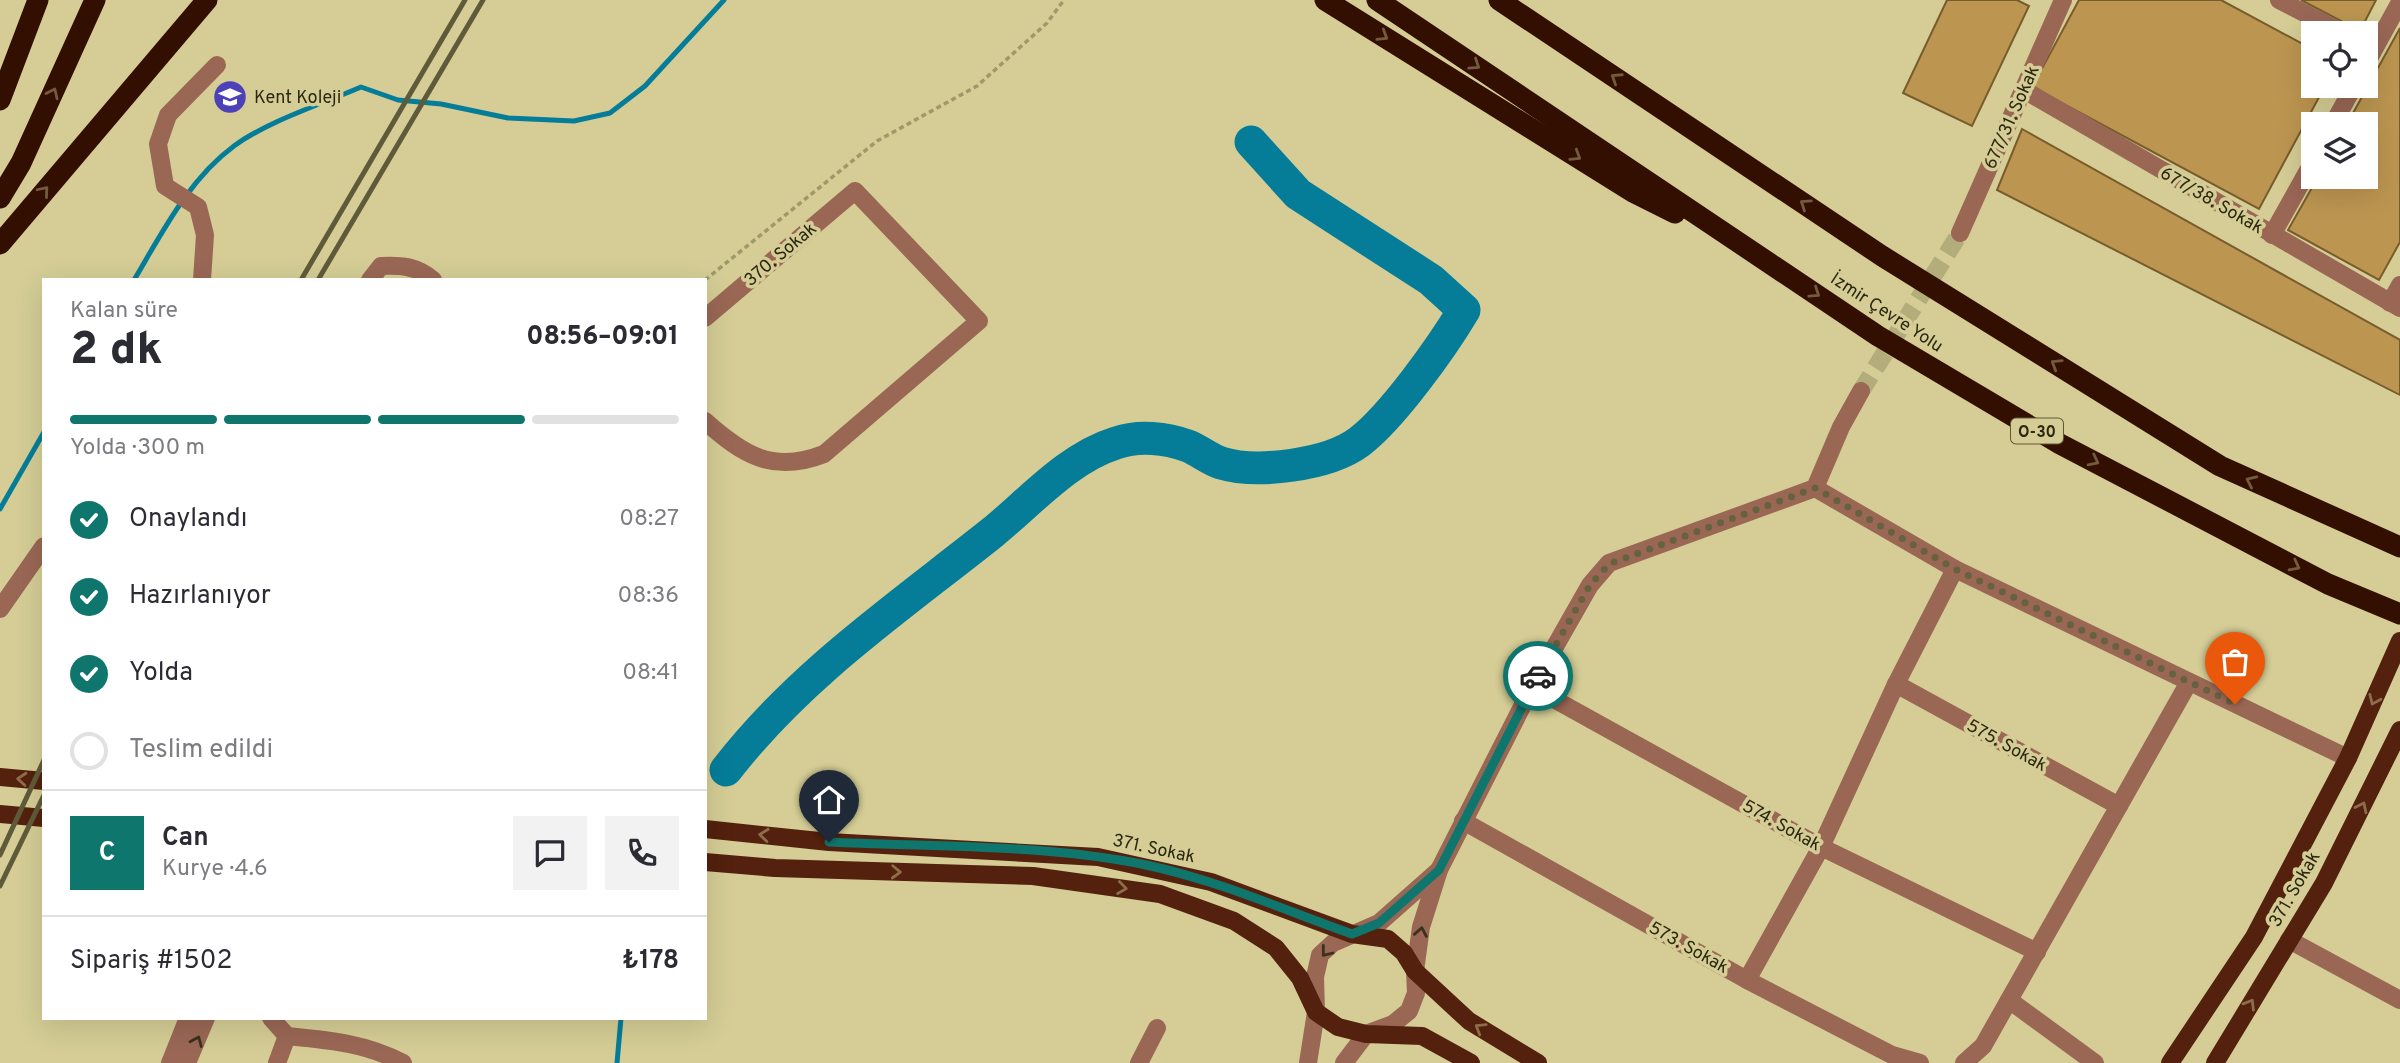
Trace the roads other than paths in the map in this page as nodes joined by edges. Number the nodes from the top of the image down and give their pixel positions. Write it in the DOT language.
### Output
graph roads {
  1 [pos="38,0"];
  2 [pos="94,0"];
  3 [pos="207,0"];
  4 [pos="1325,0"];
  5 [pos="1377,0"];
  6 [pos="1499,0"];
  7 [pos="2063,0"];
  8 [pos="2279,0"];
  9 [pos="2400,2"];
  10 [pos="2320,21"];
  11 [pos="2378,38"];
  12 [pos="217,65"];
  13 [pos="2024,90"];
  14 [pos="0,100"];
  15 [pos="2301,183"];
  16 [pos="0,198"];
  17 [pos="1960,233"];
  18 [pos="2272,235"];
  19 [pos="0,244"];
  20 [pos="1759,255"];
  21 [pos="202,278"];
  22 [pos="372,278"];
  23 [pos="430,278"];
  24 [pos="2400,285"];
  25 [pos="2395,305"];
  26 [pos="707,316"];
  27 [pos="1861,391"];
  28 [pos="707,423"];
  29 [pos="1815,488"];
  30 [pos="2400,547"];
  31 [pos="42,549"];
  32 [pos="1955,569"];
  33 [pos="0,609"];
  34 [pos="2400,614"];
  35 [pos="2400,641"];
  36 [pos="2189,682"];
  37 [pos="1896,684"];
  38 [pos="1532,687"];
  39 [pos="2400,731"];
  40 [pos="2348,758"];
  41 [pos="0,777"];
  42 [pos="42,781"];
  43 [pos="2119,806"];
  44 [pos="0,814"];
  45 [pos="42,818"];
  46 [pos="1463,821"];
  47 [pos="707,828"];
  48 [pos="1821,847"];
  49 [pos="707,862"];
  50 [pos="1439,870"];
  51 [pos="1352,934"];
  52 [pos="2289,940"];
  53 [pos="2037,952"];
  54 [pos="1415,971"];
  55 [pos="1747,980"];
  56 [pos="2010,1000"];
  57 [pos="2400,1000"];
  58 [pos="1316,1012"];
  59 [pos="187,1020"];
  60 [pos="205,1020"];
  61 [pos="273,1020"];
  62 [pos="1157,1028"];
  63 [pos="1366,1034"];
  64 [pos="287,1036"];
  65 [pos="170,1063"];
  66 [pos="187,1063"];
  67 [pos="277,1063"];
  68 [pos="403,1063"];
  69 [pos="1139,1063"];
  70 [pos="1308,1063"];
  71 [pos="1344,1063"];
  72 [pos="1471,1063"];
  73 [pos="1538,1063"];
  74 [pos="1920,1063"];
  75 [pos="1964,1063"];
  76 [pos="2095,1063"];
  77 [pos="2170,1063"];
  78 [pos="2215,1063"];
  1 -- 14 [label="highway"];
  16 -- 2 [label="highway, one-way"];
  19 -- 3 [label="highway, one-way"];
  4 -- 20 [label="highway, one-way"];
  5 -- 20 [label="highway, İzmir Çevre Yolu / O-30, one-way"];
  30 -- 6 [label="highway, one-way"];
  7 -- 13 [label="street, 677/31. Sokak"];
  8 -- 10 [label="street"];
  9 -- 11 [label="street"];
  12 -- 21 [label="street"];
  13 -- 17 [label="street, 677/31. Sokak"];
  13 -- 18 [label="street, 677/38. Sokak"];
  15 -- 18 [label="street"];
  18 -- 25 [label="street, 677/38. Sokak"];
  20 -- 34 [label="highway, İzmir Çevre Yolu / O-30, one-way"];
  22 -- 23 [label="street"];
  24 -- 25 [label="street"];
  26 -- 28 [label="street, 370. Sokak"];
  27 -- 29 [label="street"];
  29 -- 32 [label="street"];
  29 -- 38 [label="street"];
  31 -- 33 [label="street"];
  32 -- 36 [label="street"];
  32 -- 37 [label="street"];
  35 -- 40 [label="main road, 371. Sokak, one-way"];
  36 -- 40 [label="street"];
  36 -- 43 [label="street"];
  37 -- 43 [label="street, 575. Sokak"];
  37 -- 48 [label="street"];
  38 -- 46 [label="street"];
  38 -- 48 [label="street, 574. Sokak"];
  52 -- 39 [label="main road, 371. Sokak, one-way"];
  40 -- 77 [label="main road, 371. Sokak"];
  42 -- 41 [label="main road, one-way"];
  43 -- 53 [label="street"];
  44 -- 45 [label="main road"];
  46 -- 50 [label="street"];
  46 -- 55 [label="street, 573. Sokak"];
  51 -- 47 [label="main road, 371. Sokak, one-way"];
  48 -- 53 [label="street, 574. Sokak"];
  48 -- 55 [label="street"];
  49 -- 58 [label="main road, one-way"];
  50 -- 51 [label="street"];
  54 -- 50 [label="street, one-way"];
  51 -- 54 [label="main road, 371. Sokak"];
  51 -- 58 [label="street, one-way"];
  52 -- 57 [label="street"];
  78 -- 52 [label="main road, 371. Sokak, one-way"];
  53 -- 56 [label="street"];
  54 -- 63 [label="street"];
  73 -- 54 [label="main road, 371. Sokak, one-way"];
  55 -- 74 [label="street, 573. Sokak"];
  56 -- 75 [label="street"];
  56 -- 76 [label="street"];
  58 -- 63 [label="main road"];
  58 -- 70 [label="street"];
  59 -- 65 [label="street"];
  66 -- 60 [label="street, one-way"];
  61 -- 64 [label="street"];
  62 -- 69 [label="street"];
  63 -- 71 [label="street"];
  63 -- 72 [label="main road"];
  64 -- 67 [label="street"];
  64 -- 68 [label="street"];
}
